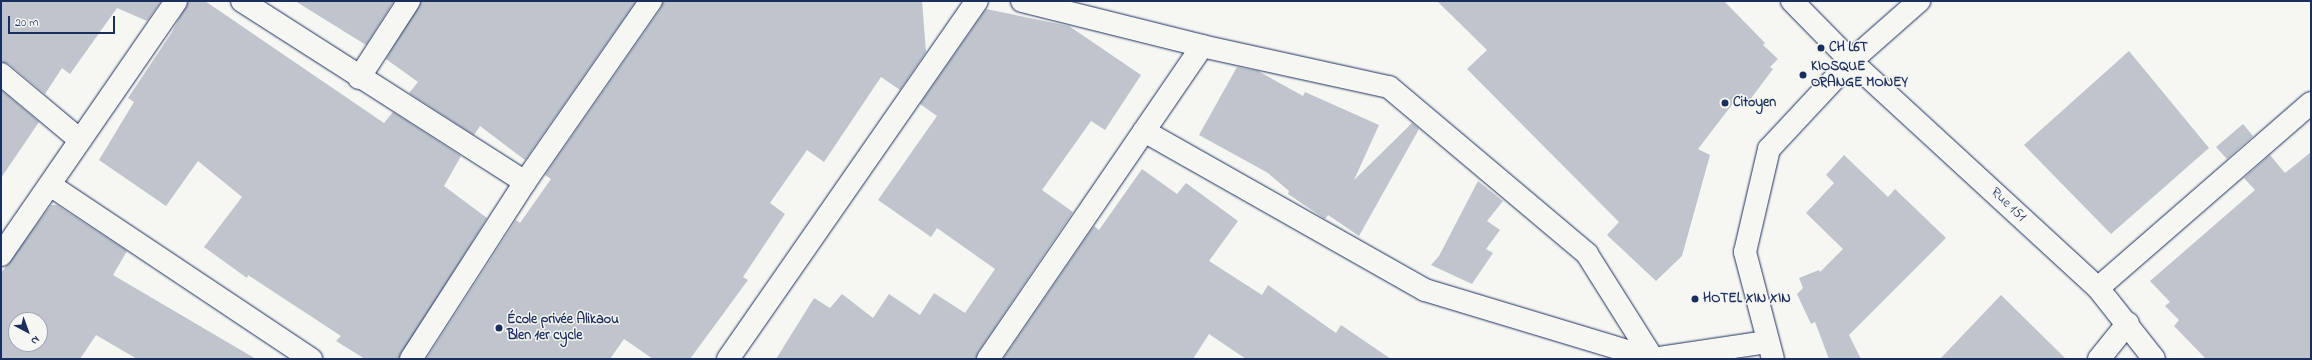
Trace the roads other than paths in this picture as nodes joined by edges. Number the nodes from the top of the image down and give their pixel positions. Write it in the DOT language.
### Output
graph roads {
  1 [pos="176,1"];
  2 [pos="242,1"];
  3 [pos="409,1"];
  4 [pos="651,1"];
  5 [pos="977,1"];
  6 [pos="1022,1"];
  7 [pos="1792,1"];
  8 [pos="1919,1"];
  9 [pos="1202,46"];
  10 [pos="1851,61"];
  11 [pos="1,74"];
  12 [pos="359,78"];
  13 [pos="2311,103"];
  14 [pos="1144,131"];
  15 [pos="80,140"];
  16 [pos="525,182"];
  17 [pos="50,185"];
  18 [pos="1,255"];
  19 [pos="2098,288"];
  20 [pos="2128,323"];
  21 [pos="1770,351"];
  22 [pos="311,359"];
  23 [pos="411,359"];
  24 [pos="728,359"];
  25 [pos="989,359"];
  26 [pos="1653,359"];
  27 [pos="2099,359"];
  28 [pos="2154,359"];
  1 -- 15 [label="street"];
  2 -- 12 [label="street"];
  3 -- 12 [label="street"];
  4 -- 16 [label="street"];
  5 -- 24 [label="street"];
  6 -- 9 [label="street"];
  7 -- 10 [label="street, Rue 151"];
  8 -- 10 [label="street"];
  9 -- 14 [label="street"];
  9 -- 26 [label="street"];
  10 -- 19 [label="street, Rue 151"];
  10 -- 21 [label="street"];
  11 -- 15 [label="street"];
  12 -- 16 [label="street"];
  13 -- 19 [label="street"];
  14 -- 25 [label="street"];
  14 -- 26 [label="street"];
  15 -- 17 [label="street"];
  16 -- 23 [label="street"];
  17 -- 18 [label="street"];
  17 -- 22 [label="street"];
  19 -- 20 [label="street, Rue 151"];
  20 -- 27 [label="street"];
  20 -- 28 [label="street, Rue 151"];
  21 -- 26 [label="street"];
}
